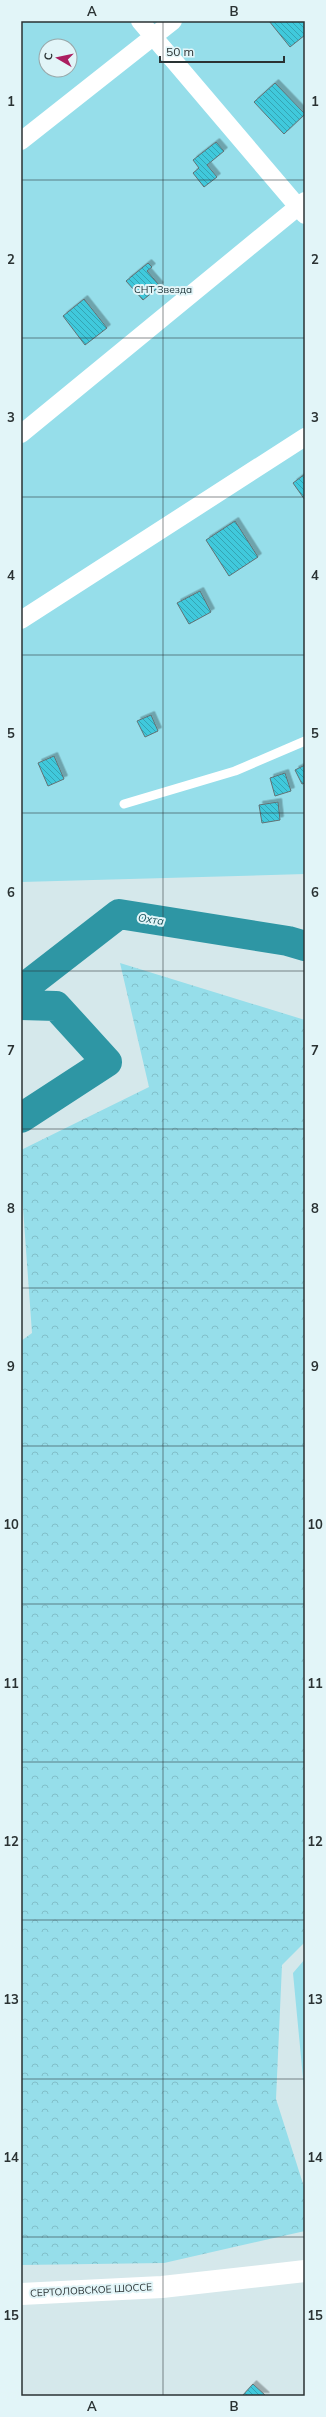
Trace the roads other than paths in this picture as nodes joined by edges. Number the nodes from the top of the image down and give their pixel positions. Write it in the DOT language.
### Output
graph roads {
  1 [pos="140,21"];
  2 [pos="173,21"];
  3 [pos="153,37"];
  4 [pos="21,141"];
  5 [pos="303,208"];
  6 [pos="21,434"];
  7 [pos="305,437"];
  8 [pos="21,620"];
  9 [pos="305,741"];
  10 [pos="124,804"];
  11 [pos="305,2271"];
  12 [pos="21,2294"];
  1 -- 3 [label="street"];
  2 -- 3 [label="street"];
  3 -- 4 [label="street"];
  3 -- 5 [label="street"];
  5 -- 6 [label="street"];
  7 -- 8 [label="street"];
  9 -- 10 [label="lane"];
  11 -- 12 [label="main road, СЕРТОЛОВСКОЕ ШОССЕ"];
}
